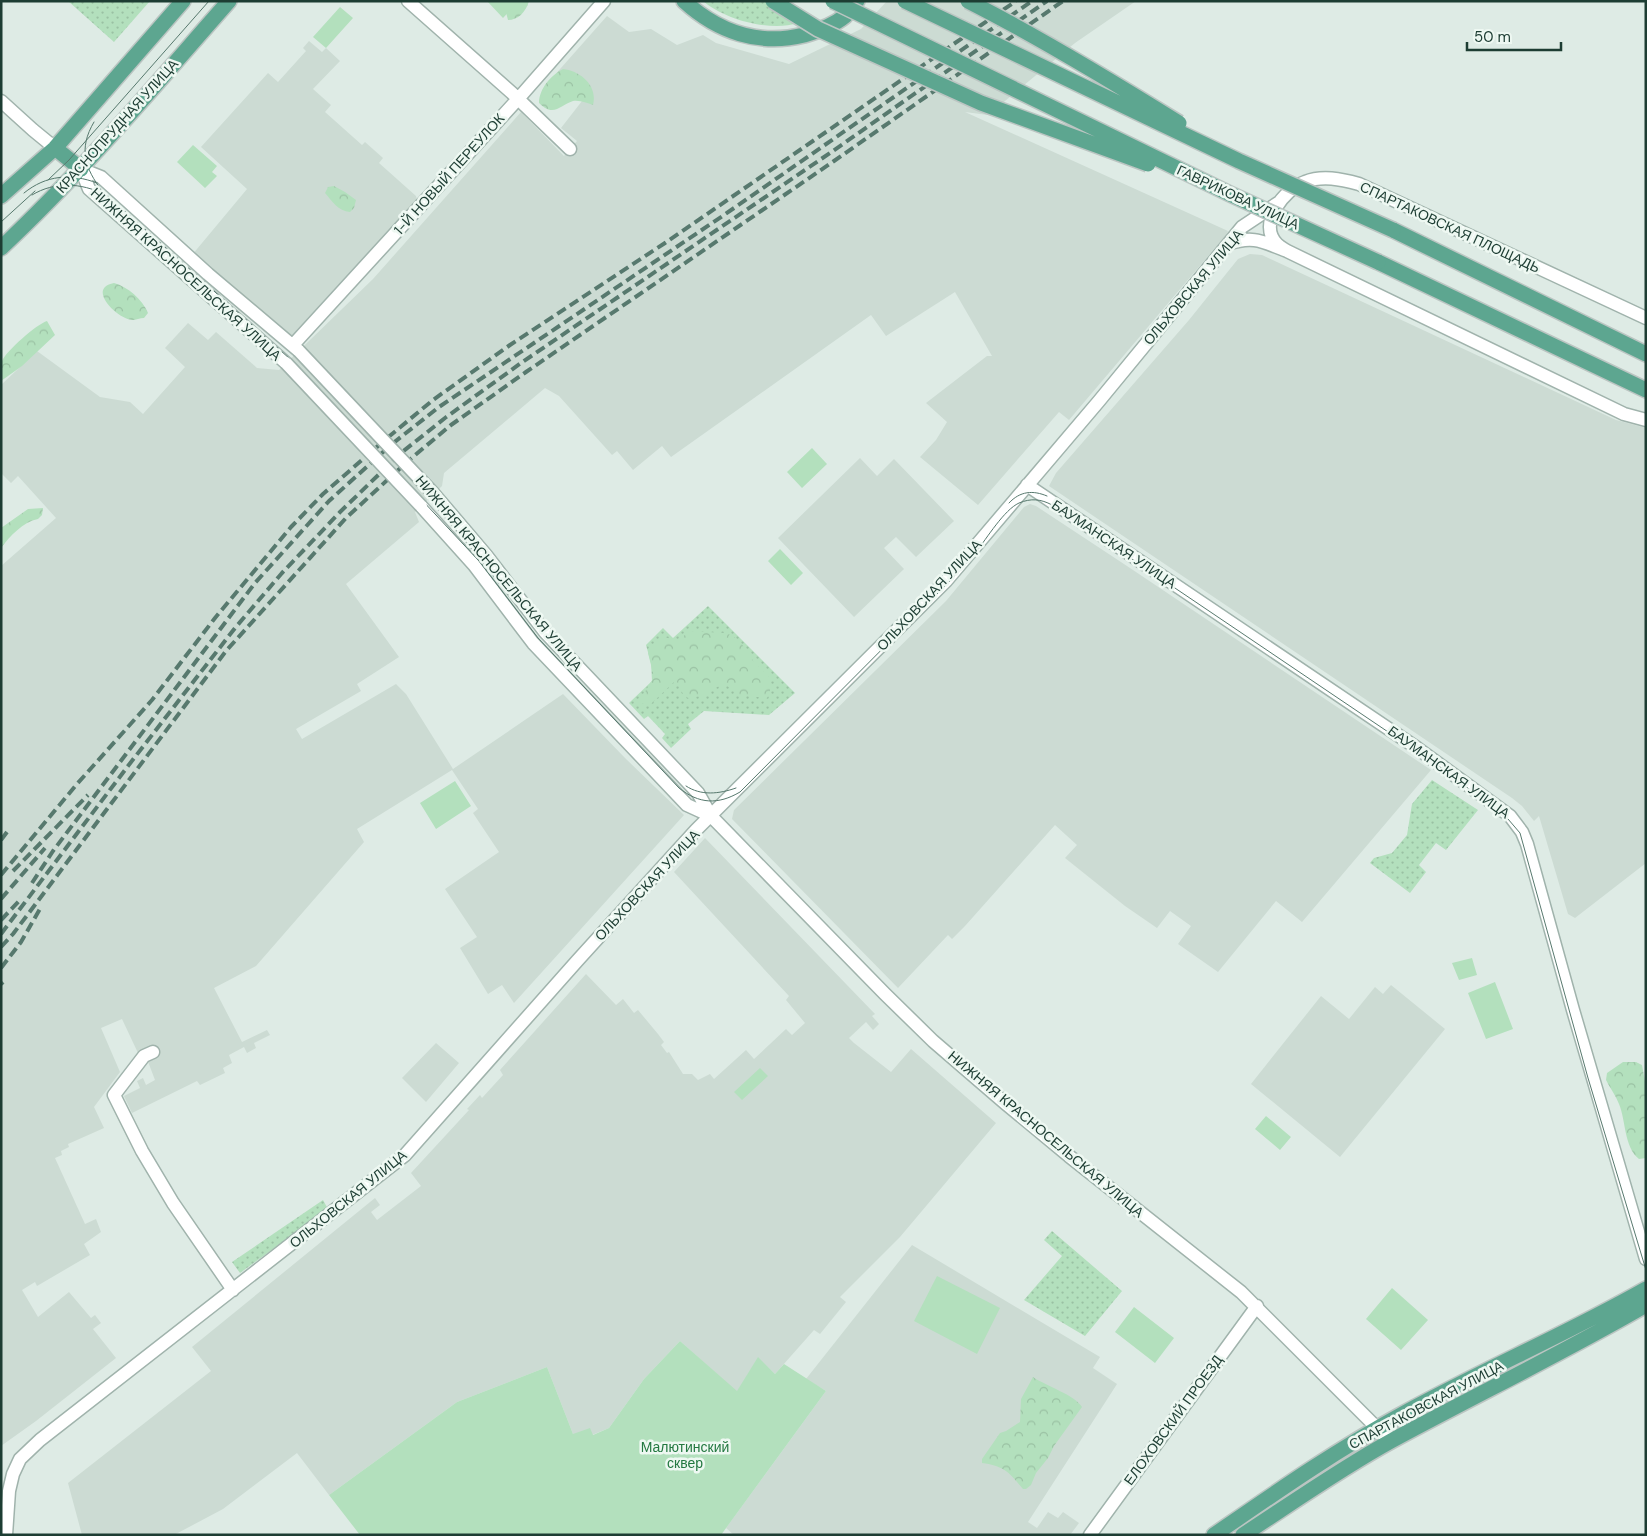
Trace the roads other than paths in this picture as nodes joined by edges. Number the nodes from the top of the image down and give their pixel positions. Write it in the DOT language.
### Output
graph roads {
  1 [pos="183,1"];
  2 [pos="229,1"];
  3 [pos="408,1"];
  4 [pos="604,1"];
  5 [pos="684,1"];
  6 [pos="773,1"];
  7 [pos="832,1"];
  8 [pos="857,1"];
  9 [pos="905,1"];
  10 [pos="968,1"];
  11 [pos="518,99"];
  12 [pos="1,101"];
  13 [pos="55,148"];
  14 [pos="570,149"];
  15 [pos="1240,162"];
  16 [pos="81,169"];
  17 [pos="1230,194"];
  18 [pos="1,196"];
  19 [pos="1278,203"];
  20 [pos="1228,244"];
  21 [pos="1,248"];
  22 [pos="1287,251"];
  23 [pos="1646,318"];
  24 [pos="296,348"];
  25 [pos="1646,354"];
  26 [pos="1646,390"];
  27 [pos="1646,420"];
  28 [pos="1027,484"];
  29 [pos="711,816"];
  30 [pos="153,1052"];
  31 [pos="1646,1259"];
  32 [pos="1646,1289"];
  33 [pos="233,1290"];
  34 [pos="1646,1305"];
  35 [pos="1257,1306"];
  36 [pos="1378,1428"];
  37 [pos="1390,1442"];
  38 [pos="7,1473"];
  39 [pos="6,1535"];
  40 [pos="1090,1535"];
  41 [pos="1214,1535"];
  42 [pos="1243,1535"];
  1 -- 13 [label="main road"];
  2 -- 16 [label="main road, КРАСНОПРУДНАЯ УЛИЦА"];
  3 -- 11 [label="street"];
  4 -- 11 [label="street, 1-Й НОВЫЙ ПЕРЕУЛОК"];
  5 -- 8 [label="main road"];
  6 -- 17 [label="main road, bridge"];
  7 -- 17 [label="main road, ГАВРИКОВА УЛИЦА, bridge"];
  9 -- 15 [label="main road, bridge"];
  10 -- 15 [label="main road, bridge"];
  11 -- 14 [label="street"];
  11 -- 24 [label="street, 1-Й НОВЫЙ ПЕРЕУЛОК"];
  12 -- 13 [label="street"];
  13 -- 16 [label="main road"];
  13 -- 18 [label="main road"];
  15 -- 25 [label="main road, bridge"];
  16 -- 21 [label="main road, КРАСНОПРУДНАЯ УЛИЦА"];
  16 -- 24 [label="street, НИЖНЯЯ КРАСНОСЕЛЬСКАЯ УЛИЦА"];
  16 -- 29 [label="street, НИЖНЯЯ КРАСНОСЕЛЬСКАЯ УЛИЦА, bridge"];
  17 -- 26 [label="main road, ГАВРИКОВА УЛИЦА, bridge"];
  19 -- 20 [label="street, ОЛЬХОВСКАЯ УЛИЦА"];
  19 -- 22 [label="street"];
  19 -- 23 [label="street, СПАРТАКОВСКАЯ ПЛОЩАДЬ"];
  20 -- 22 [label="street"];
  20 -- 28 [label="street, ОЛЬХОВСКАЯ УЛИЦА"];
  22 -- 27 [label="street"];
  24 -- 29 [label="street, НИЖНЯЯ КРАСНОСЕЛЬСКАЯ УЛИЦА, bridge"];
  28 -- 29 [label="street, ОЛЬХОВСКАЯ УЛИЦА"];
  28 -- 31 [label="street, БАУМАНСКАЯ УЛИЦА"];
  29 -- 33 [label="street, ОЛЬХОВСКАЯ УЛИЦА"];
  29 -- 35 [label="street, НИЖНЯЯ КРАСНОСЕЛЬСКАЯ УЛИЦА"];
  30 -- 33 [label="street"];
  32 -- 36 [label="main road, СПАРТАКОВСКАЯ УЛИЦА"];
  33 -- 38 [label="street, ОЛЬХОВСКАЯ УЛИЦА"];
  34 -- 37 [label="main road, СПАРТАКОВСКАЯ УЛИЦА"];
  35 -- 36 [label="street, НИЖНЯЯ КРАСНОСЕЛЬСКАЯ УЛИЦА"];
  35 -- 40 [label="street, ЕЛОХОВСКИЙ ПРОЕЗД"];
  36 -- 37 [label="street, НИЖНЯЯ КРАСНОСЕЛЬСКАЯ УЛИЦА"];
  36 -- 41 [label="main road, СПАРТАКОВСКАЯ УЛИЦА"];
  37 -- 42 [label="main road, СПАРТАКОВСКАЯ УЛИЦА"];
  38 -- 39 [label="street, ОЛЬХОВСКАЯ УЛИЦА"];
}
